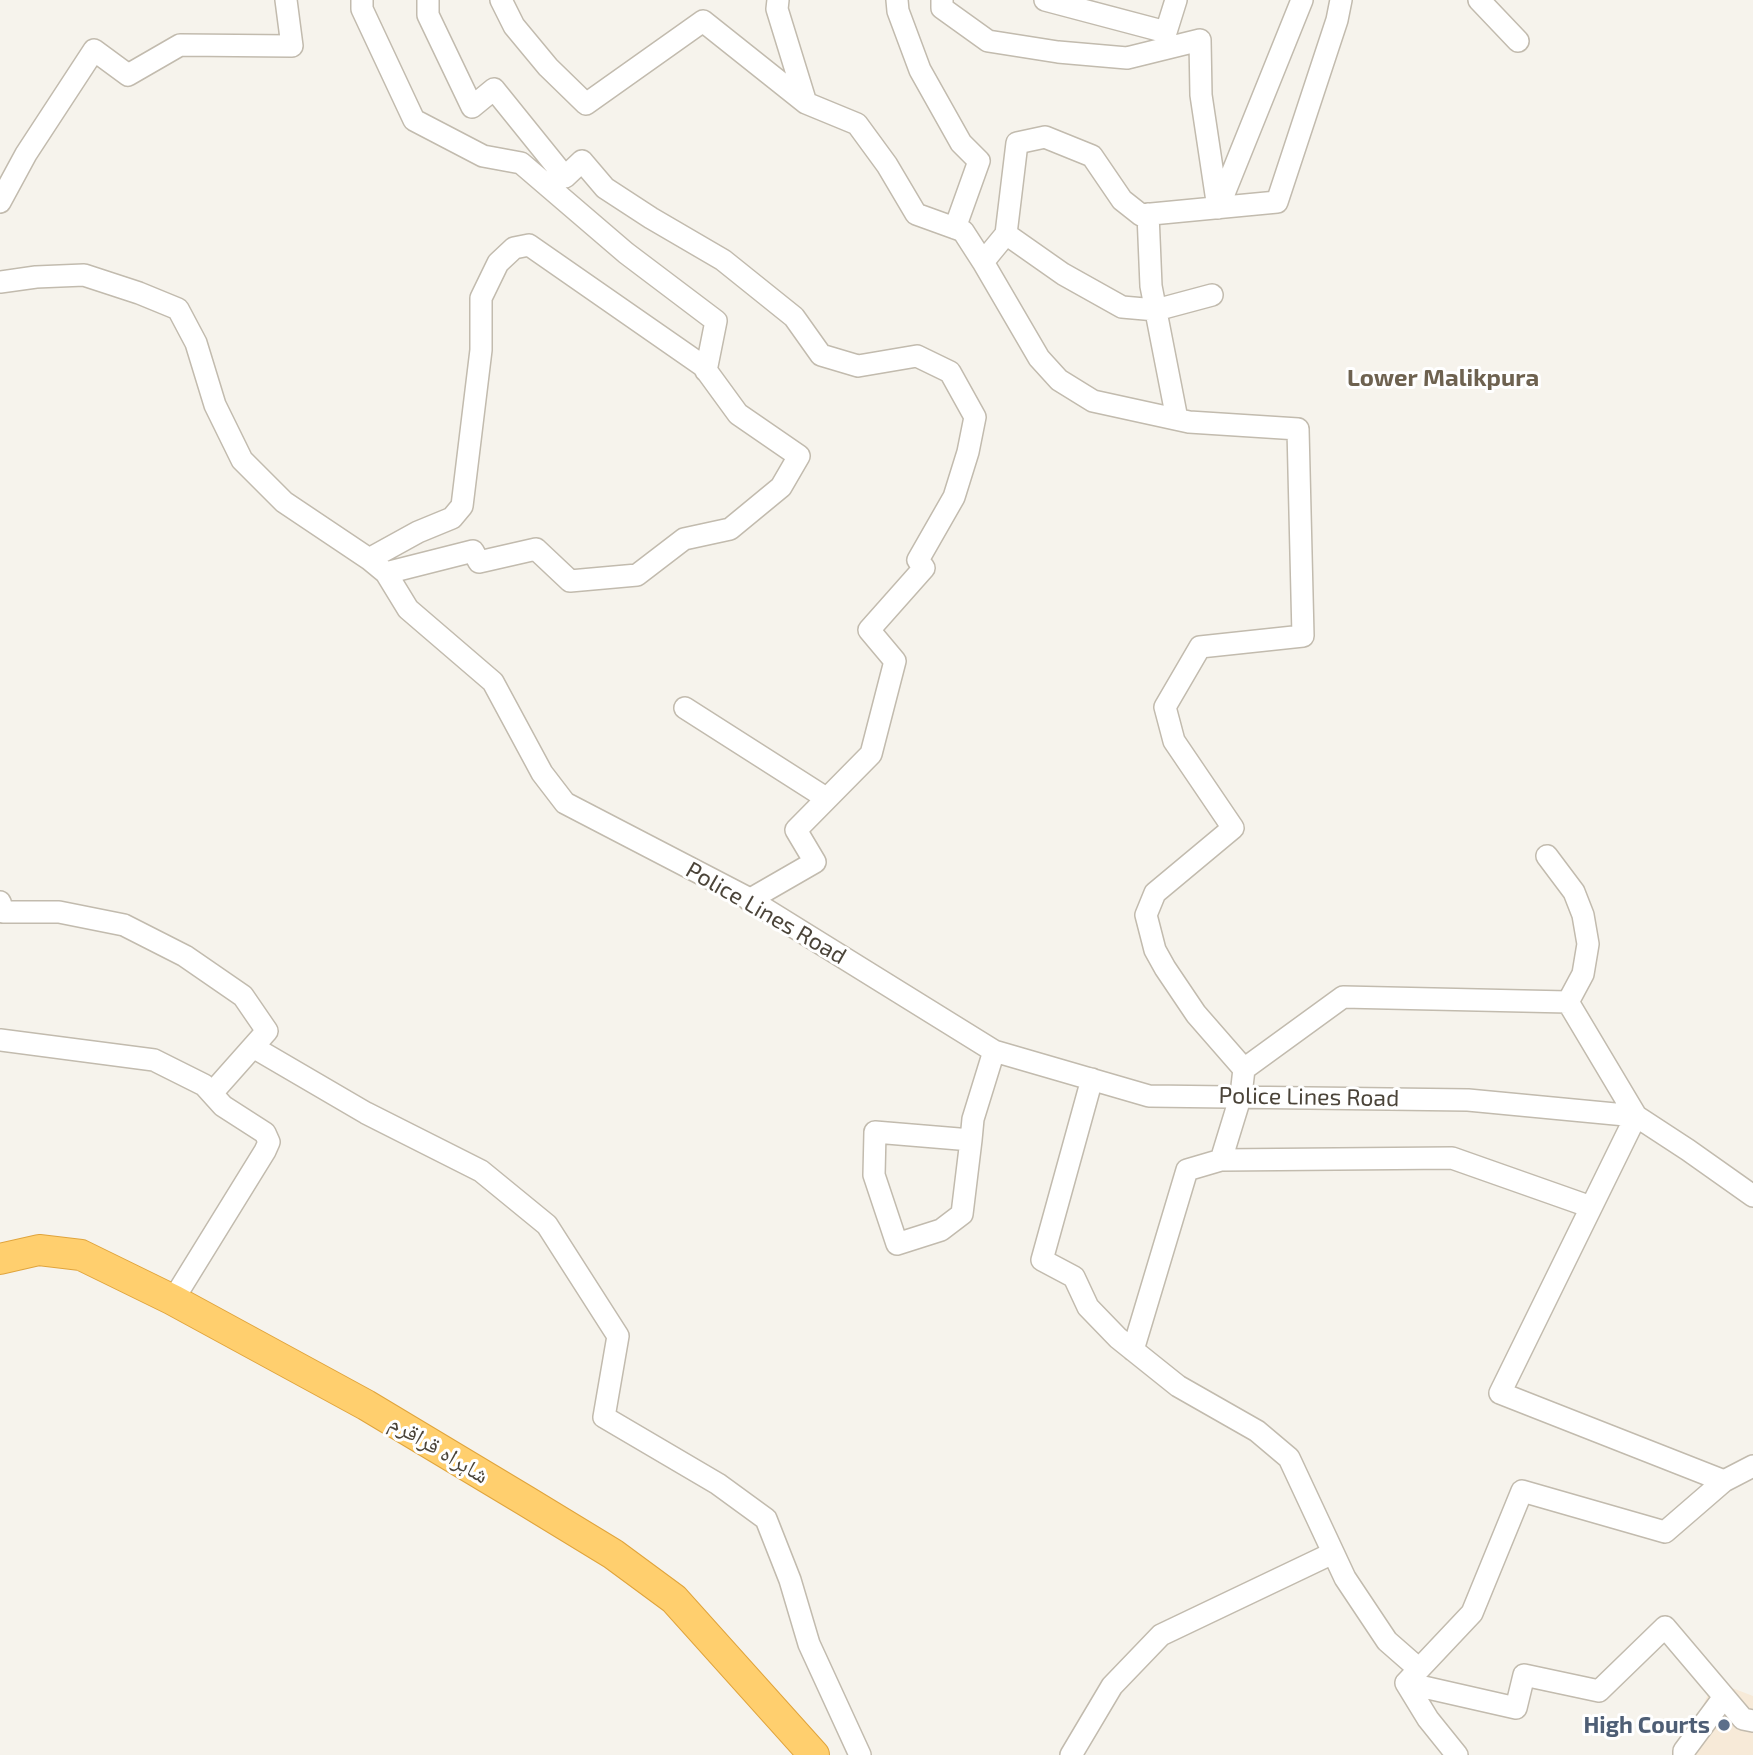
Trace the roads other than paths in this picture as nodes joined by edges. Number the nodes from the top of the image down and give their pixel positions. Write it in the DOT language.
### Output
graph roads {
  1 [pos="286,0"];
  2 [pos="362,0"];
  3 [pos="428,0"];
  4 [pos="501,0"];
  5 [pos="778,0"];
  6 [pos="897,0"];
  7 [pos="942,0"];
  8 [pos="1045,0"];
  9 [pos="1176,0"];
  10 [pos="1302,0"];
  11 [pos="1341,0"];
  12 [pos="1479,0"];
  13 [pos="1518,41"];
  14 [pos="806,103"];
  15 [pos="0,202"];
  16 [pos="1218,208"];
  17 [pos="1148,214"];
  18 [pos="955,228"];
  19 [pos="1006,234"];
  20 [pos="983,262"];
  21 [pos="0,282"];
  22 [pos="1212,295"];
  23 [pos="1156,310"];
  24 [pos="706,371"];
  25 [pos="1177,419"];
  26 [pos="369,559"];
  27 [pos="386,573"];
  28 [pos="685,708"];
  29 [pos="827,798"];
  30 [pos="1547,856"];
  31 [pos="750,900"];
  32 [pos="0,902"];
  33 [pos="1567,1002"];
  34 [pos="0,1040"];
  35 [pos="253,1047"];
  36 [pos="994,1051"];
  37 [pos="1244,1069"];
  38 [pos="1092,1079"];
  39 [pos="212,1093"];
  40 [pos="1241,1095"];
  41 [pos="1636,1116"];
  42 [pos="971,1140"];
  43 [pos="1221,1160"];
  44 [pos="1753,1196"];
  45 [pos="1591,1207"];
  46 [pos="0,1259"];
  47 [pos="173,1300"];
  48 [pos="1133,1350"];
  49 [pos="1753,1466"];
  50 [pos="1724,1480"];
  51 [pos="1334,1553"];
  52 [pos="1412,1676"];
  53 [pos="1724,1697"];
  54 [pos="1753,1721"];
  55 [pos="814,1755"];
  56 [pos="860,1755"];
  57 [pos="1071,1755"];
  58 [pos="1457,1755"];
  59 [pos="1684,1755"];
  1 -- 15 [label="street"];
  2 -- 24 [label="street"];
  3 -- 29 [label="street"];
  4 -- 14 [label="street"];
  5 -- 14 [label="street"];
  6 -- 18 [label="street"];
  7 -- 16 [label="street"];
  8 -- 9 [label="street"];
  10 -- 16 [label="street"];
  11 -- 16 [label="street"];
  12 -- 13 [label="street"];
  14 -- 18 [label="street"];
  16 -- 17 [label="street"];
  17 -- 19 [label="street"];
  17 -- 23 [label="street"];
  18 -- 20 [label="street"];
  19 -- 20 [label="street"];
  19 -- 23 [label="street"];
  20 -- 25 [label="street"];
  21 -- 26 [label="street, Police Lines Road"];
  22 -- 23 [label="street"];
  23 -- 25 [label="street"];
  24 -- 26 [label="street"];
  24 -- 27 [label="street"];
  25 -- 37 [label="street"];
  26 -- 27 [label="street, Police Lines Road"];
  27 -- 31 [label="street, Police Lines Road"];
  28 -- 29 [label="street"];
  29 -- 31 [label="street"];
  30 -- 33 [label="street"];
  31 -- 36 [label="street, Police Lines Road"];
  32 -- 35 [label="street"];
  33 -- 37 [label="street"];
  33 -- 41 [label="street"];
  34 -- 39 [label="street"];
  35 -- 39 [label="street"];
  35 -- 56 [label="street"];
  36 -- 38 [label="street, Police Lines Road"];
  36 -- 42 [label="street"];
  37 -- 40 [label="street"];
  38 -- 40 [label="street, Police Lines Road"];
  38 -- 48 [label="street"];
  39 -- 47 [label="street"];
  40 -- 41 [label="street, Police Lines Road"];
  40 -- 43 [label="street"];
  41 -- 44 [label="street, Police Lines Road"];
  41 -- 45 [label="street"];
  42 -- 42 [label="street"];
  43 -- 45 [label="street"];
  43 -- 48 [label="street"];
  45 -- 50 [label="street"];
  46 -- 47 [label="highway, شاہراہ قراقرم"];
  47 -- 55 [label="highway, شاہراہ قراقرم"];
  48 -- 51 [label="street"];
  49 -- 50 [label="street"];
  50 -- 52 [label="street"];
  51 -- 52 [label="street"];
  51 -- 57 [label="street"];
  52 -- 53 [label="street"];
  52 -- 58 [label="street"];
  53 -- 54 [label="street"];
  53 -- 59 [label="street"];
}
